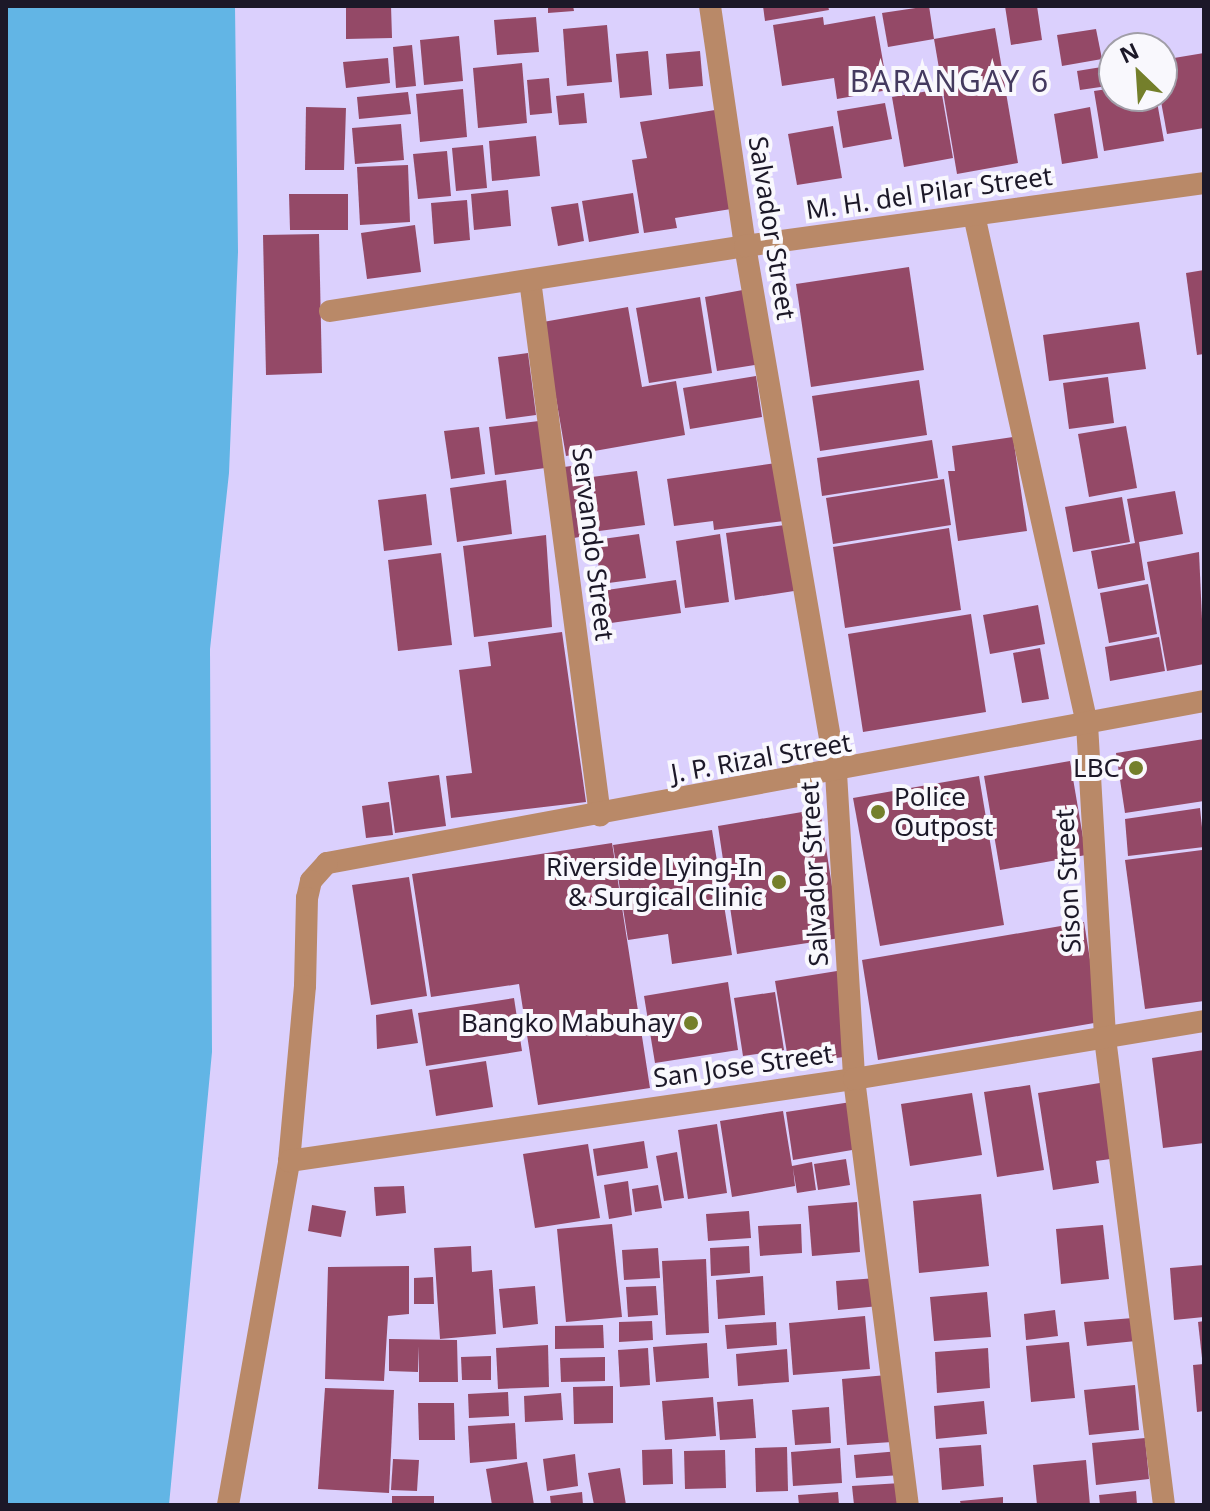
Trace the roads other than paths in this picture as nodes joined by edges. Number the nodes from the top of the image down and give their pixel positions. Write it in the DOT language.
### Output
graph roads {
  1 [pos="710,6"];
  2 [pos="1204,183"];
  3 [pos="974,215"];
  4 [pos="745,246"];
  5 [pos="530,280"];
  6 [pos="330,311"];
  7 [pos="1204,701"];
  8 [pos="1087,724"];
  9 [pos="836,773"];
  10 [pos="600,815"];
  11 [pos="1204,1021"];
  12 [pos="1105,1038"];
  13 [pos="854,1079"];
  14 [pos="289,1161"];
  15 [pos="228,1505"];
  16 [pos="908,1505"];
  17 [pos="1164,1505"];
  1 -- 4 [label="street, Salvador Street"];
  2 -- 3 [label="street, M. H. del Pilar Street"];
  3 -- 4 [label="street, M. H. del Pilar Street"];
  3 -- 8 [label="street, Sison Street"];
  4 -- 5 [label="street, M. H. del Pilar Street"];
  4 -- 9 [label="street, Salvador Street"];
  5 -- 6 [label="street, M. H. del Pilar Street"];
  5 -- 10 [label="street, Servando Street"];
  7 -- 8 [label="street, J. P. Rizal Street"];
  8 -- 9 [label="street, J. P. Rizal Street"];
  8 -- 12 [label="street, Sison Street"];
  9 -- 10 [label="street, J. P. Rizal Street"];
  9 -- 13 [label="street, Salvador Street"];
  10 -- 14 [label="street, J. P. Rizal Street"];
  11 -- 12 [label="street, San Jose Street"];
  12 -- 13 [label="street, San Jose Street"];
  12 -- 17 [label="street, Sison Street"];
  13 -- 14 [label="street, San Jose Street"];
  13 -- 16 [label="street, Salvador Street"];
  14 -- 15 [label="street"];
}
